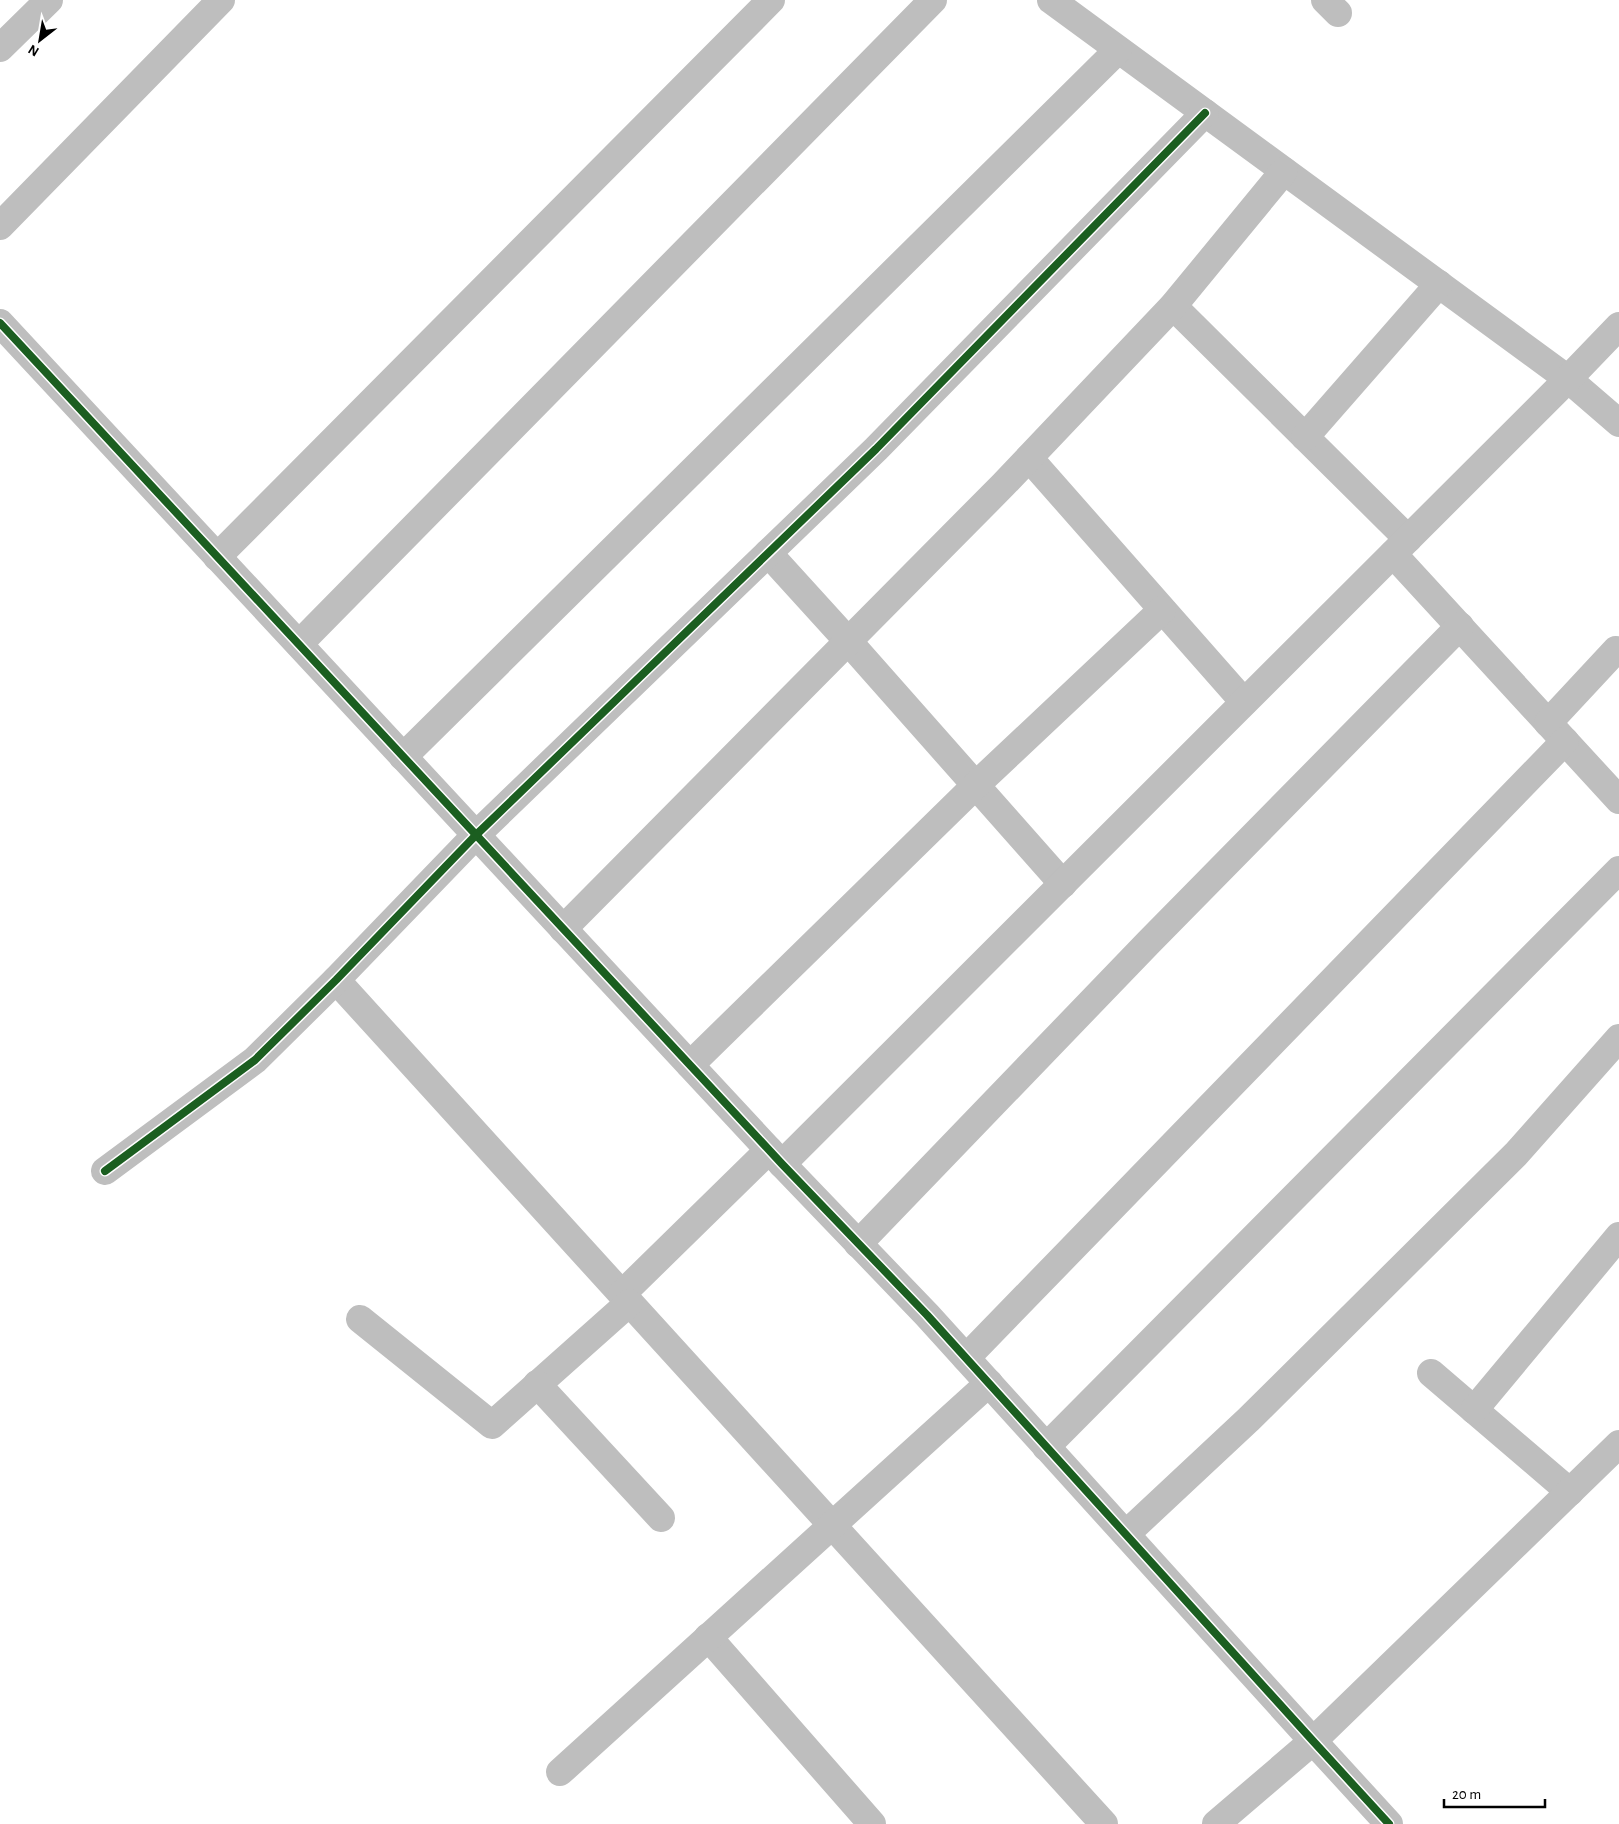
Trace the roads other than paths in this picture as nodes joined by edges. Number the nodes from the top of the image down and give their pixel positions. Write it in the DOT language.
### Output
graph roads {
  1 [pos="49,0"];
  2 [pos="221,0"];
  3 [pos="771,0"];
  4 [pos="933,0"];
  5 [pos="1051,0"];
  6 [pos="0,48"];
  7 [pos="1118,50"];
  8 [pos="1205,113"];
  9 [pos="1284,171"];
  10 [pos="0,226"];
  11 [pos="1439,284"];
  12 [pos="1173,306"];
  13 [pos="0,323"];
  14 [pos="1619,326"];
  15 [pos="1568,379"];
  16 [pos="1619,423"];
  17 [pos="1305,437"];
  18 [pos="1028,458"];
  19 [pos="1400,547"];
  20 [pos="768,554"];
  21 [pos="217,557"];
  22 [pos="1162,610"];
  23 [pos="1460,626"];
  24 [pos="848,640"];
  25 [pos="299,644"];
  26 [pos="1616,650"];
  27 [pos="1244,702"];
  28 [pos="1557,732"];
  29 [pos="403,757"];
  30 [pos="976,785"];
  31 [pos="1619,800"];
  32 [pos="476,835"];
  33 [pos="1619,870"];
  34 [pos="1063,884"];
  35 [pos="563,929"];
  36 [pos="336,980"];
  37 [pos="1619,1038"];
  38 [pos="690,1064"];
  39 [pos="775,1157"];
  40 [pos="105,1171"];
  41 [pos="1619,1236"];
  42 [pos="858,1244"];
  43 [pos="626,1298"];
  44 [pos="360,1319"];
  45 [pos="966,1358"];
  46 [pos="1431,1373"];
  47 [pos="989,1383"];
  48 [pos="537,1384"];
  49 [pos="1474,1410"];
  50 [pos="1619,1444"];
  51 [pos="1046,1446"];
  52 [pos="1570,1492"];
  53 [pos="661,1518"];
  54 [pos="832,1525"];
  55 [pos="1126,1534"];
  56 [pos="708,1637"];
  57 [pos="1313,1742"];
  58 [pos="560,1772"];
  59 [pos="872,1824"];
  60 [pos="1104,1824"];
  61 [pos="1216,1824"];
  62 [pos="1389,1824"];
  1 -- 6 [label="street"];
  2 -- 10 [label="street"];
  3 -- 21 [label="street"];
  4 -- 25 [label="street"];
  5 -- 7 [label="street"];
  7 -- 8 [label="street"];
  7 -- 29 [label="street"];
  8 -- 9 [label="street"];
  8 -- 20 [label="street"];
  9 -- 11 [label="street"];
  9 -- 12 [label="street"];
  11 -- 15 [label="street"];
  11 -- 17 [label="street"];
  12 -- 17 [label="street"];
  12 -- 18 [label="street"];
  13 -- 21 [label="street"];
  14 -- 15 [label="street"];
  15 -- 16 [label="street"];
  15 -- 19 [label="street"];
  17 -- 19 [label="street"];
  18 -- 22 [label="street"];
  18 -- 24 [label="street"];
  19 -- 23 [label="street"];
  19 -- 27 [label="street"];
  20 -- 24 [label="street"];
  20 -- 32 [label="street"];
  21 -- 25 [label="street"];
  22 -- 27 [label="street"];
  22 -- 30 [label="street"];
  23 -- 28 [label="street"];
  23 -- 42 [label="street"];
  24 -- 30 [label="street"];
  24 -- 35 [label="street"];
  25 -- 29 [label="street"];
  26 -- 28 [label="street"];
  27 -- 34 [label="street"];
  28 -- 31 [label="street"];
  28 -- 45 [label="street"];
  29 -- 32 [label="street"];
  30 -- 34 [label="street"];
  30 -- 38 [label="street"];
  32 -- 35 [label="street"];
  32 -- 36 [label="street"];
  33 -- 51 [label="street"];
  34 -- 39 [label="street"];
  35 -- 38 [label="street"];
  36 -- 40 [label="street"];
  36 -- 43 [label="street"];
  37 -- 55 [label="street"];
  38 -- 39 [label="street"];
  39 -- 42 [label="street"];
  39 -- 43 [label="street"];
  41 -- 49 [label="street"];
  42 -- 45 [label="street"];
  43 -- 48 [label="street"];
  43 -- 54 [label="street"];
  44 -- 48 [label="street"];
  45 -- 47 [label="street"];
  46 -- 49 [label="street"];
  47 -- 51 [label="street"];
  47 -- 54 [label="street"];
  48 -- 53 [label="street"];
  49 -- 52 [label="street"];
  50 -- 52 [label="street"];
  51 -- 55 [label="street"];
  52 -- 57 [label="street"];
  54 -- 56 [label="street"];
  54 -- 60 [label="street"];
  55 -- 57 [label="street"];
  56 -- 58 [label="street"];
  56 -- 59 [label="street"];
  57 -- 61 [label="street"];
  57 -- 62 [label="street"];
}
